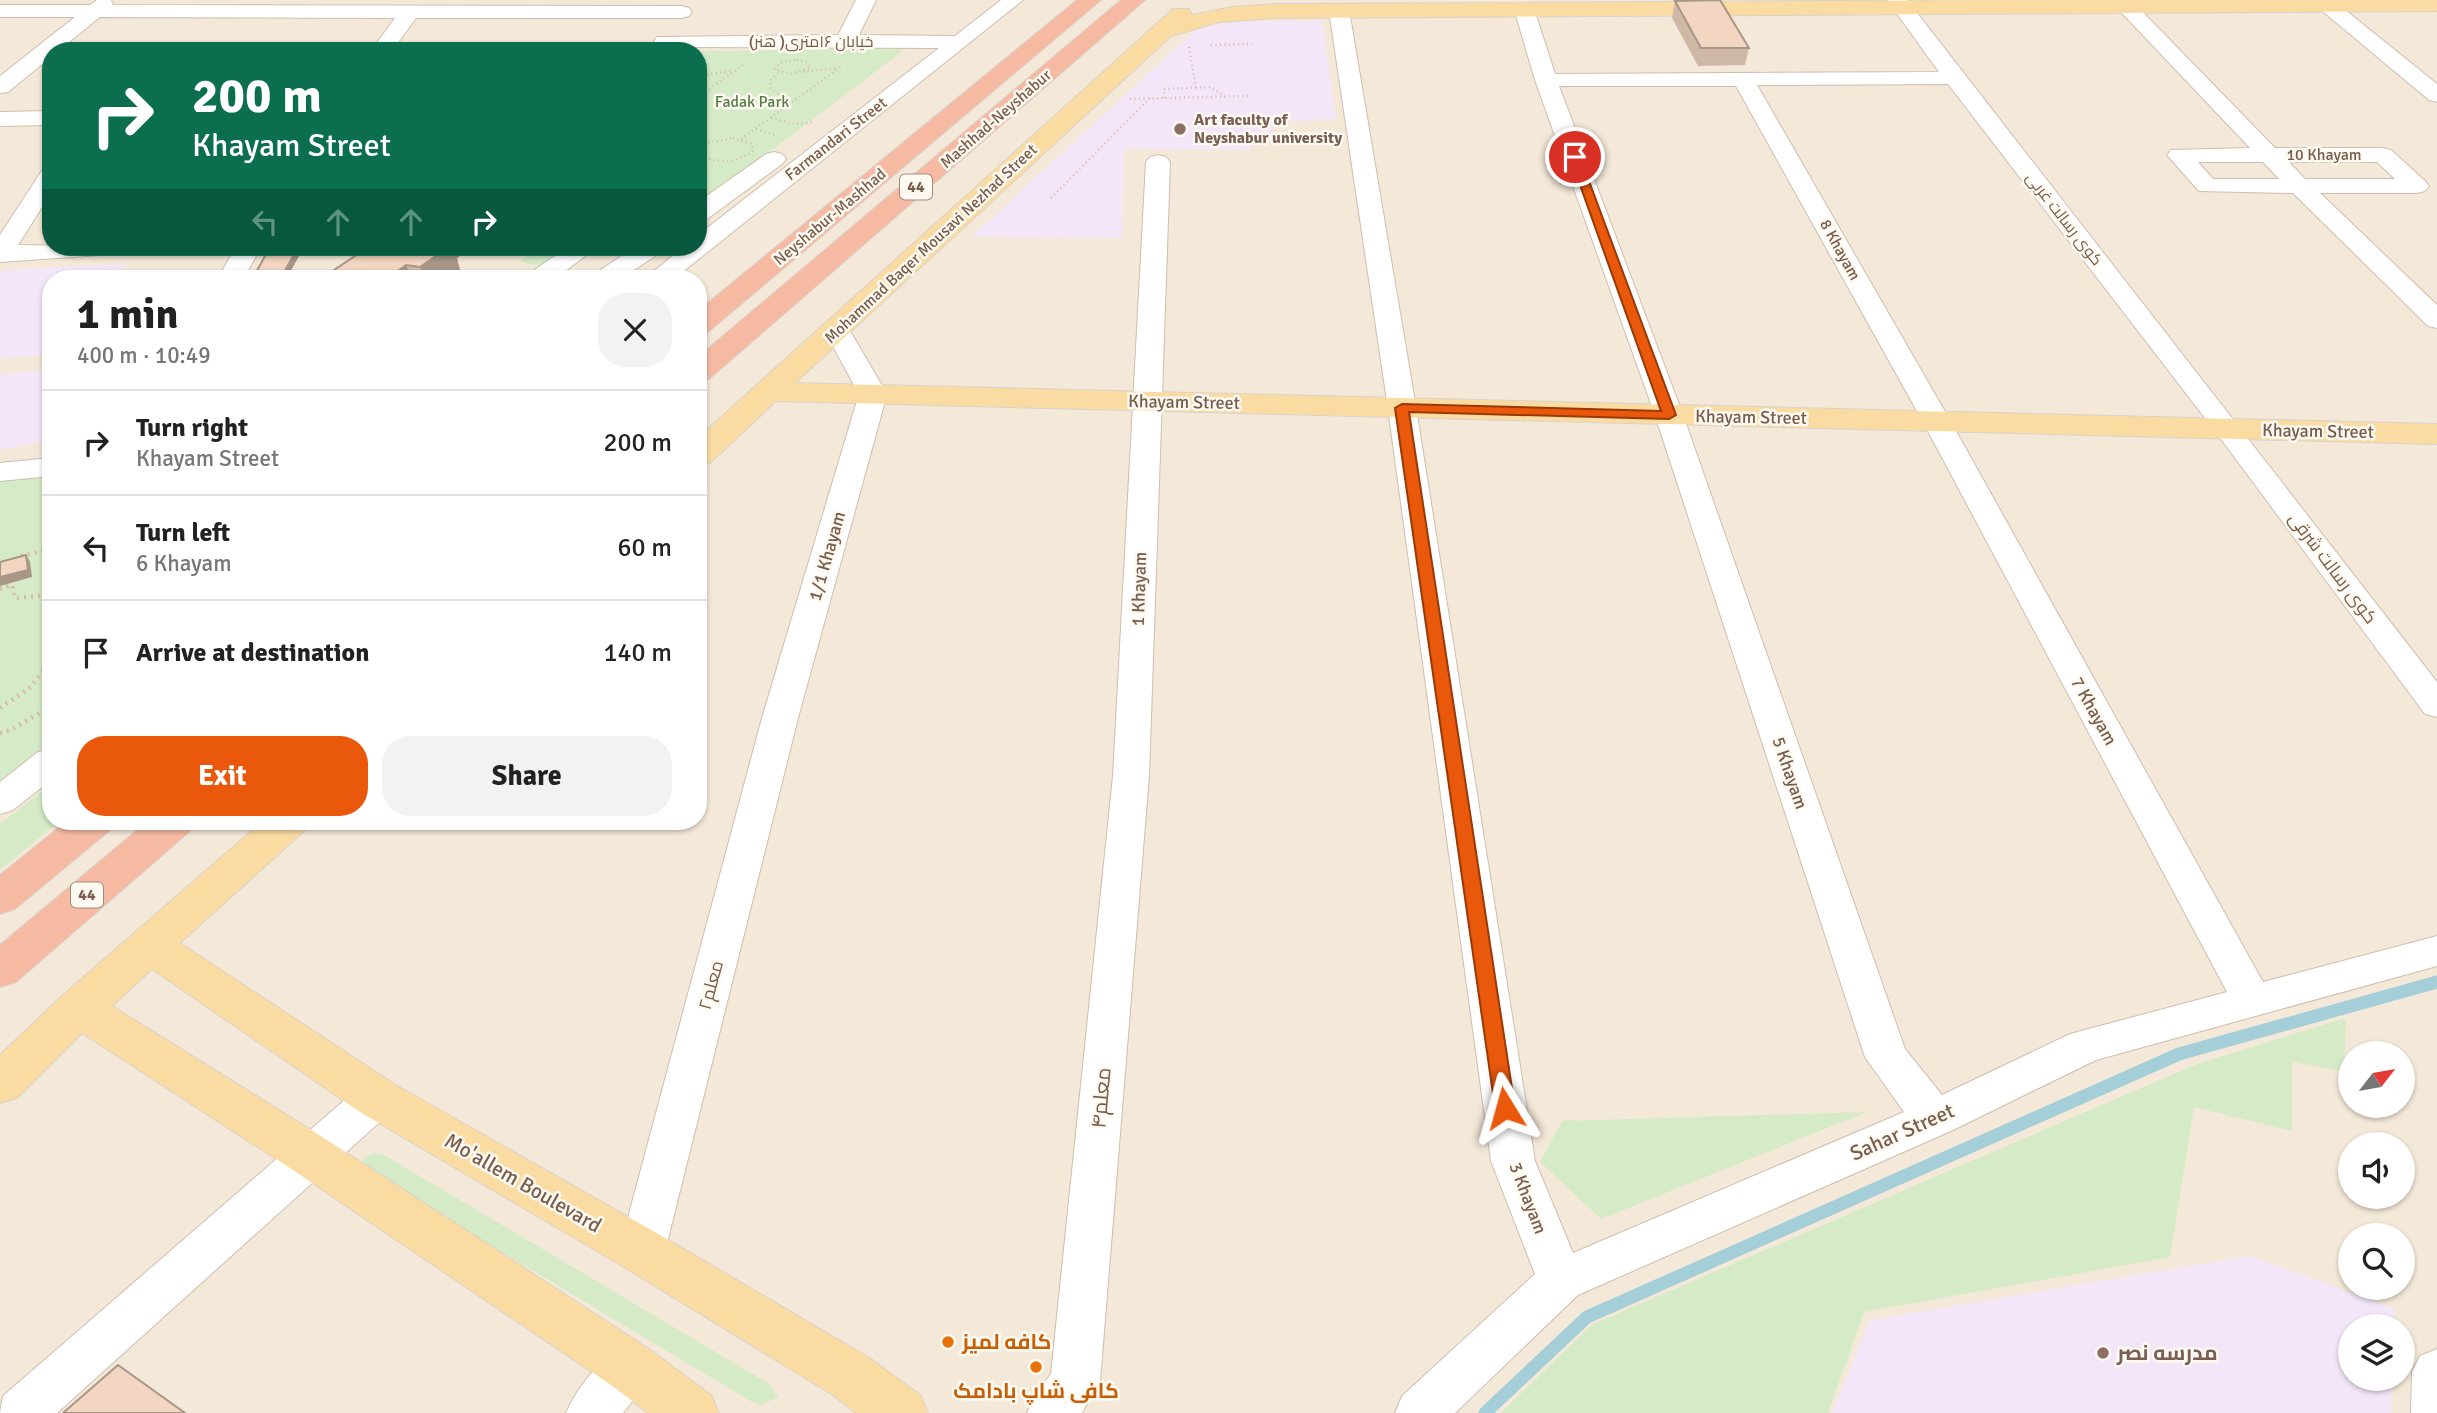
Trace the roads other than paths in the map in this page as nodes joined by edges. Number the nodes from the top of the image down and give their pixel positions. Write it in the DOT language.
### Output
graph roads {
  1 [pos="866,0"];
  2 [pos="1013,0"];
  3 [pos="1081,0"];
  4 [pos="1090,0"];
  5 [pos="1134,0"];
  6 [pos="1150,0"];
  7 [pos="1295,0"];
  8 [pos="2434,3"];
  9 [pos="1900,4"];
  10 [pos="103,5"];
  11 [pos="1338,5"];
  12 [pos="2327,5"];
  13 [pos="487,6"];
  14 [pos="686,6"];
  15 [pos="2126,6"];
  16 [pos="1524,9"];
  17 [pos="0,11"];
  18 [pos="409,13"];
  19 [pos="1162,31"];
  20 [pos="1050,34"];
  21 [pos="1090,39"];
  22 [pos="949,41"];
  23 [pos="57,42"];
  24 [pos="388,42"];
  25 [pos="845,42"];
  26 [pos="42,54"];
  27 [pos="1954,78"];
  28 [pos="40,79"];
  29 [pos="1743,79"];
  30 [pos="1546,80"];
  31 [pos="5,83"];
  32 [pos="2437,95"];
  33 [pos="42,118"];
  34 [pos="0,119"];
  35 [pos="2269,155"];
  36 [pos="1158,162"];
  37 [pos="2299,186"];
  38 [pos="42,188"];
  39 [pos="707,208"];
  40 [pos="707,239"];
  41 [pos="42,251"];
  42 [pos="0,253"];
  43 [pos="571,256"];
  44 [pos="638,256"];
  45 [pos="686,256"];
  46 [pos="551,270"];
  47 [pos="617,270"];
  48 [pos="669,270"];
  49 [pos="730,301"];
  50 [pos="707,312"];
  51 [pos="707,319"];
  52 [pos="2437,320"];
  53 [pos="837,330"];
  54 [pos="707,365"];
  55 [pos="771,392"];
  56 [pos="873,394"];
  57 [pos="1147,401"];
  58 [pos="1402,408"];
  59 [pos="1669,415"];
  60 [pos="1937,422"];
  61 [pos="2228,429"];
  62 [pos="2437,434"];
  63 [pos="707,448"];
  64 [pos="42,468"];
  65 [pos="0,472"];
  66 [pos="2437,706"];
  67 [pos="780,718"];
  68 [pos="42,768"];
  69 [pos="1131,776"];
  70 [pos="0,801"];
  71 [pos="83,830"];
  72 [pos="163,830"];
  73 [pos="279,830"];
  74 [pos="0,898"];
  75 [pos="150,945"];
  76 [pos="2437,951"];
  77 [pos="0,970"];
  78 [pos="2252,1000"];
  79 [pos="79,1008"];
  80 [pos="0,1084"];
  81 [pos="377,1098"];
  82 [pos="1936,1118"];
  83 [pos="310,1155"];
  84 [pos="642,1251"];
  85 [pos="1560,1280"];
  86 [pos="630,1367"];
  87 [pos="2437,1372"];
  88 [pos="21,1413"];
  89 [pos="592,1413"];
  90 [pos="691,1413"];
  91 [pos="900,1413"];
  92 [pos="1052,1413"];
  93 [pos="1420,1413"];
  94 [pos="2436,1413"];
  1 -- 25 [label="street"];
  2 -- 22 [label="street, Farmandari Street"];
  3 -- 20 [label="highway"];
  4 -- 20 [label="highway, Neyshabur-Mashhad / 44"];
  5 -- 21 [label="highway, Mashhad-Neyshabur / 44"];
  6 -- 21 [label="highway"];
  7 -- 19 [label="main road, Mohammad Baqer Mousavi Nezhad Street"];
  8 -- 12 [label="main road"];
  9 -- 15 [label="main road"];
  9 -- 16 [label="main road"];
  9 -- 27 [label="street, کوی رسالت غربی"];
  10 -- 17 [label="street"];
  10 -- 18 [label="street"];
  10 -- 23 [label="street"];
  11 -- 16 [label="main road"];
  11 -- 19 [label="main road"];
  11 -- 58 [label="street, 3 Khayam"];
  12 -- 15 [label="main road"];
  12 -- 32 [label="street"];
  13 -- 14 [label="street"];
  13 -- 18 [label="street"];
  14 -- 25 [label="street, خیابان ۱۶متری( هنر)"];
  15 -- 35 [label="street"];
  16 -- 30 [label="street, 5 Khayam"];
  18 -- 24 [label="street"];
  19 -- 53 [label="main road, Mohammad Baqer Mousavi Nezhad Street"];
  20 -- 49 [label="highway, Neyshabur-Mashhad / 44"];
  21 -- 54 [label="highway, Mashhad-Neyshabur / 44"];
  22 -- 25 [label="street, خیابان ۱۶متری( هنر)"];
  22 -- 39 [label="street"];
  22 -- 40 [label="street, Farmandari Street"];
  26 -- 31 [label="street"];
  27 -- 29 [label="street"];
  27 -- 61 [label="street, کوی رسالت غربی"];
  28 -- 31 [label="street"];
  29 -- 30 [label="street"];
  29 -- 60 [label="street, 8 Khayam"];
  30 -- 59 [label="street, 5 Khayam"];
  33 -- 34 [label="street"];
  35 -- 37 [label="street, 10 Khayam"];
  35 -- 37 [label="street, 10 Khayam"];
  35 -- 37 [label="street, 10 Khayam"];
  36 -- 57 [label="street, 1 Khayam"];
  37 -- 52 [label="street, 10 Khayam"];
  38 -- 42 [label="street"];
  41 -- 42 [label="street"];
  43 -- 46 [label="street"];
  44 -- 47 [label="street"];
  45 -- 48 [label="street, Farmandari Street"];
  49 -- 50 [label="highway"];
  49 -- 51 [label="highway, Neyshabur-Mashhad / 44"];
  53 -- 55 [label="main road, Mohammad Baqer Mousavi Nezhad Street"];
  53 -- 56 [label="street"];
  55 -- 56 [label="main road, Khayam Street"];
  55 -- 63 [label="main road, Mohammad Baqer Mousavi Nezhad Street"];
  56 -- 57 [label="main road, Khayam Street"];
  56 -- 67 [label="street, 1/1 Khayam"];
  57 -- 58 [label="main road, Khayam Street"];
  57 -- 69 [label="street, 1 Khayam"];
  58 -- 59 [label="main road, Khayam Street"];
  58 -- 85 [label="street, 3 Khayam"];
  59 -- 60 [label="main road, Khayam Street"];
  59 -- 82 [label="street, 5 Khayam"];
  60 -- 61 [label="main road, Khayam Street"];
  60 -- 78 [label="street, 7 Khayam"];
  61 -- 62 [label="main road, Khayam Street"];
  61 -- 66 [label="street, کوی رسالت شرقی"];
  64 -- 65 [label="street"];
  67 -- 84 [label="street, معلم۲"];
  68 -- 70 [label="street"];
  69 -- 92 [label="street, معلم۴"];
  71 -- 74 [label="highway"];
  72 -- 77 [label="highway, 44"];
  73 -- 75 [label="main road"];
  75 -- 79 [label="main road"];
  75 -- 81 [label="main road, Mo'allem Boulevard"];
  76 -- 78 [label="street, Sahar Street"];
  78 -- 82 [label="street, Sahar Street"];
  79 -- 80 [label="main road"];
  79 -- 83 [label="main road"];
  81 -- 83 [label="street"];
  81 -- 84 [label="main road, Mo'allem Boulevard"];
  82 -- 85 [label="street, Sahar Street"];
  83 -- 86 [label="main road"];
  83 -- 88 [label="street"];
  84 -- 91 [label="main road, Mo'allem Boulevard"];
  85 -- 93 [label="street, Sahar Street"];
  86 -- 89 [label="street"];
  86 -- 90 [label="main road"];
  87 -- 94 [label="street"];
}
